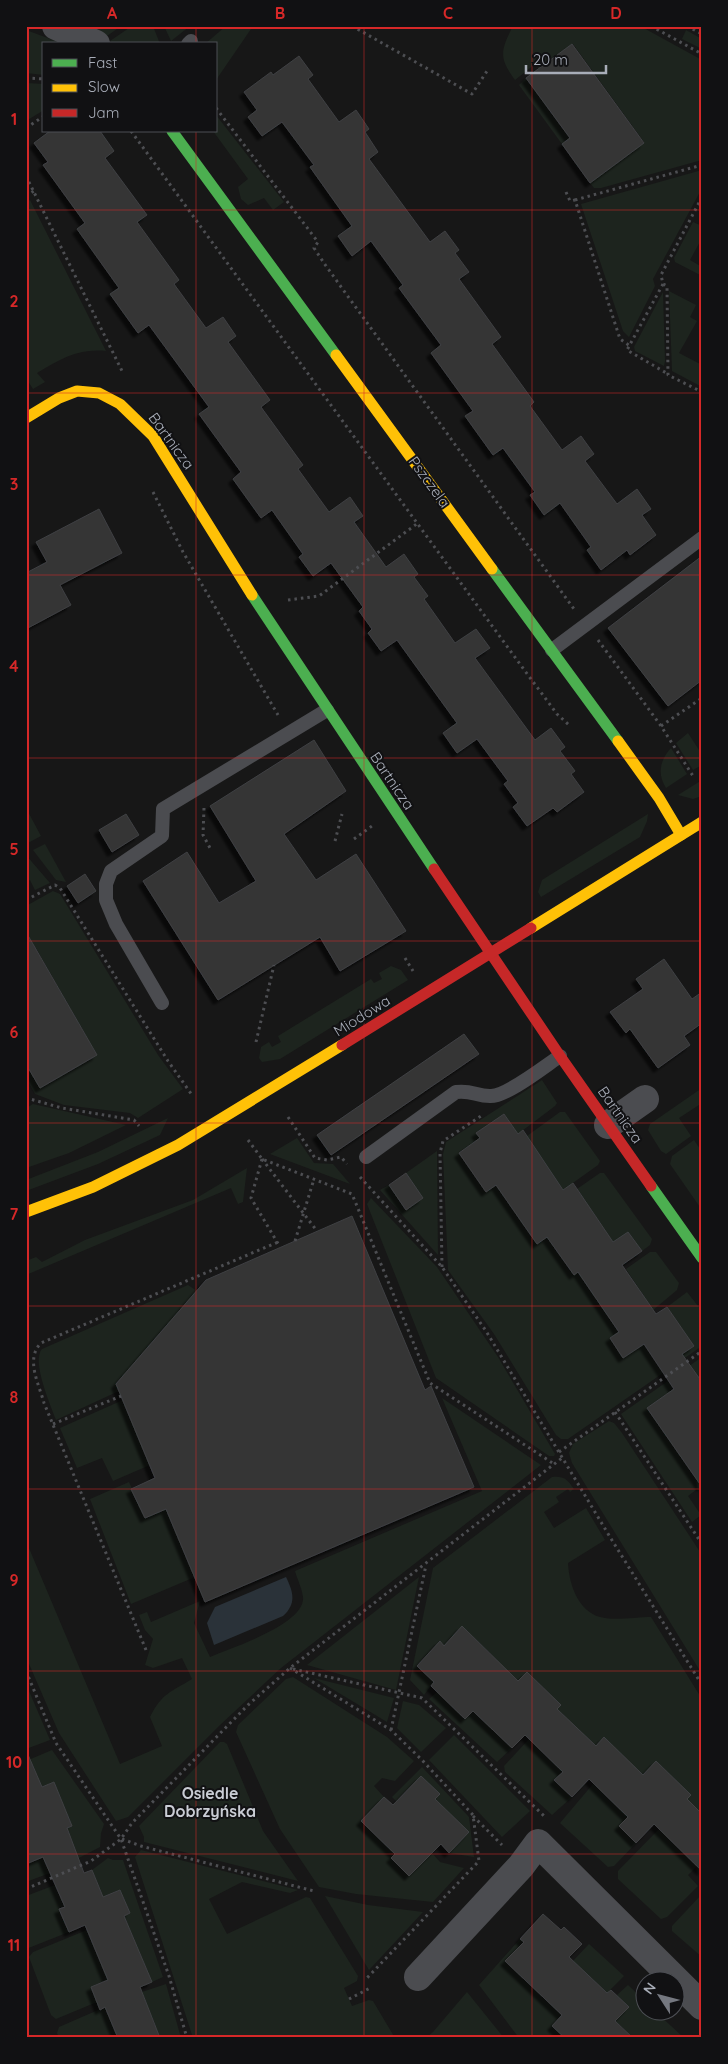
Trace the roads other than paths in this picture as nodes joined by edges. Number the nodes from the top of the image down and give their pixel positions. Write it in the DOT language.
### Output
graph roads {
  1 [pos="56,26"];
  2 [pos="92,42"];
  3 [pos="173,132"];
  4 [pos="26,418"];
  5 [pos="702,538"];
  6 [pos="552,650"];
  7 [pos="327,710"];
  8 [pos="702,822"];
  9 [pos="681,835"];
  10 [pos="491,954"];
  11 [pos="162,1003"];
  12 [pos="560,1056"];
  13 [pos="645,1099"];
  14 [pos="608,1125"];
  15 [pos="366,1157"];
  16 [pos="26,1212"];
  17 [pos="702,1258"];
  18 [pos="418,1977"];
  19 [pos="702,2006"];
  1 -- 2 [label="street"];
  3 -- 6 [label="street, Pszczela"];
  4 -- 7 [label="street, Bartnicza"];
  5 -- 6 [label="lane"];
  6 -- 9 [label="street, Pszczela"];
  7 -- 10 [label="street, Bartnicza"];
  7 -- 11 [label="lane"];
  8 -- 9 [label="street, Miodowa"];
  9 -- 10 [label="street, Miodowa"];
  10 -- 12 [label="street, Bartnicza"];
  10 -- 16 [label="street, Miodowa"];
  12 -- 14 [label="street, Bartnicza"];
  12 -- 15 [label="lane"];
  13 -- 14 [label="street"];
  14 -- 17 [label="street, Bartnicza"];
  18 -- 19 [label="street"];
}
